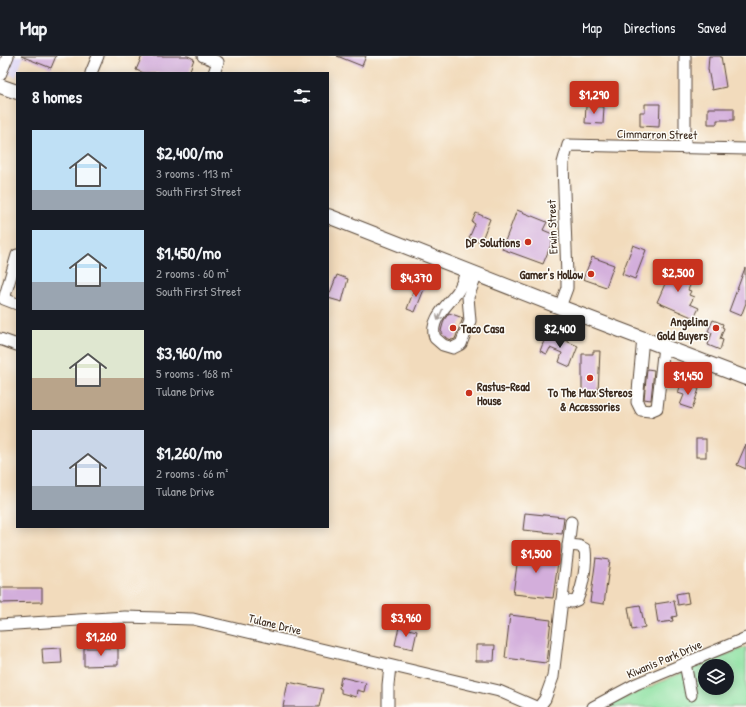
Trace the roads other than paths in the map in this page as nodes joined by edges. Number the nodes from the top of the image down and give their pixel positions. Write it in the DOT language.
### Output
graph roads {
  1 [pos="8,56"];
  2 [pos="98,56"];
  3 [pos="203,56"];
  4 [pos="685,56"];
  5 [pos="1,69"];
  6 [pos="91,72"];
  7 [pos="214,72"];
  8 [pos="0,86"];
  9 [pos="16,92"];
  10 [pos="568,145"];
  11 [pos="685,148"];
  12 [pos="746,148"];
  13 [pos="329,216"];
  14 [pos="16,258"];
  15 [pos="472,272"];
  16 [pos="16,304"];
  17 [pos="2,305"];
  18 [pos="560,307"];
  19 [pos="643,338"];
  20 [pos="0,339"];
  21 [pos="16,345"];
  22 [pos="664,346"];
  23 [pos="746,378"];
  24 [pos="571,522"];
  25 [pos="568,545"];
  26 [pos="562,600"];
  27 [pos="0,625"];
  28 [pos="746,638"];
  29 [pos="685,663"];
  30 [pos="390,666"];
  31 [pos="691,694"];
  32 [pos="388,707"];
  33 [pos="536,707"];
  34 [pos="539,707"];
  35 [pos="593,707"];
  1 -- 5 [label="street"];
  2 -- 6 [label="street"];
  3 -- 7 [label="street"];
  4 -- 11 [label="street"];
  8 -- 9 [label="main road"];
  10 -- 11 [label="street, Cimmarron Street"];
  10 -- 18 [label="street, Erwin Street"];
  11 -- 12 [label="street, Cimmarron Street"];
  13 -- 15 [label="main road"];
  14 -- 17 [label="street"];
  15 -- 15 [label="street, one-way"];
  15 -- 18 [label="main road"];
  16 -- 17 [label="street"];
  18 -- 19 [label="main road"];
  19 -- 22 [label="main road"];
  19 -- 22 [label="street"];
  20 -- 21 [label="street"];
  22 -- 23 [label="main road"];
  24 -- 25 [label="street"];
  25 -- 26 [label="street"];
  25 -- 26 [label="street"];
  26 -- 34 [label="street"];
  27 -- 30 [label="street, Tulane Drive"];
  28 -- 29 [label="street, Kiwanis Park Drive"];
  29 -- 31 [label="street"];
  29 -- 35 [label="street, Kiwanis Park Drive"];
  30 -- 32 [label="street"];
  30 -- 33 [label="street, Tulane Drive"];
}
